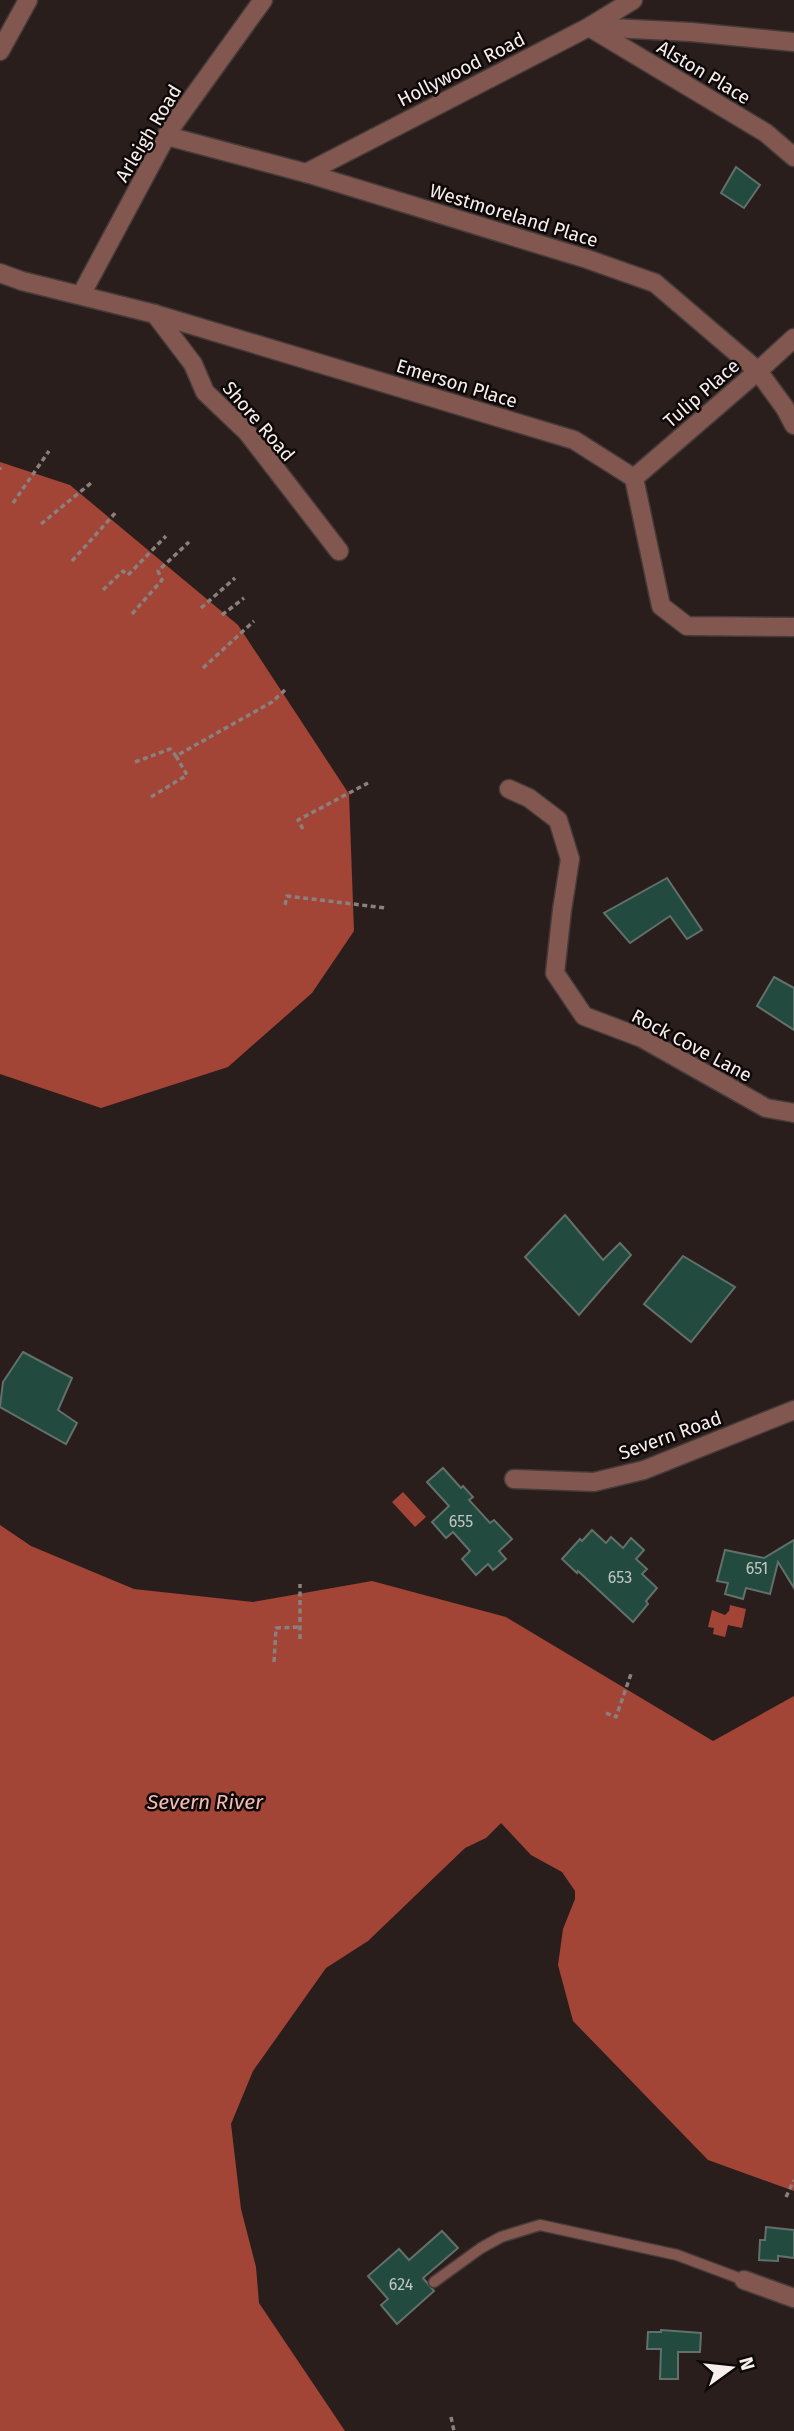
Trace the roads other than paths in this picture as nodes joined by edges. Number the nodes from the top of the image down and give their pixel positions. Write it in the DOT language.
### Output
graph roads {
  1 [pos="28,0"];
  2 [pos="262,0"];
  3 [pos="633,0"];
  4 [pos="589,27"];
  5 [pos="794,42"];
  6 [pos="0,51"];
  7 [pos="167,136"];
  8 [pos="794,157"];
  9 [pos="306,173"];
  10 [pos="0,272"];
  11 [pos="81,295"];
  12 [pos="155,314"];
  13 [pos="794,338"];
  14 [pos="758,372"];
  15 [pos="794,425"];
  16 [pos="634,478"];
  17 [pos="339,551"];
  18 [pos="794,627"];
  19 [pos="509,789"];
  20 [pos="794,1113"];
  21 [pos="794,1410"];
  22 [pos="514,1479"];
  23 [pos="744,2280"];
  24 [pos="434,2282"];
  25 [pos="794,2298"];
  1 -- 6 [label="street"];
  2 -- 7 [label="street, Arleigh Road"];
  3 -- 4 [label="street, Hollywood Road"];
  4 -- 5 [label="street"];
  4 -- 8 [label="street, Alston Place"];
  4 -- 9 [label="street, Hollywood Road"];
  7 -- 9 [label="street, Westmoreland Place"];
  7 -- 11 [label="street, Arleigh Road"];
  9 -- 14 [label="street, Westmoreland Place"];
  10 -- 11 [label="street, Emerson Place"];
  11 -- 12 [label="street, Emerson Place"];
  12 -- 16 [label="street, Emerson Place"];
  12 -- 17 [label="street, Shore Road"];
  13 -- 14 [label="street, Tulip Place"];
  14 -- 15 [label="street, Westmoreland Place"];
  14 -- 16 [label="street, Tulip Place"];
  16 -- 18 [label="street"];
  19 -- 20 [label="street, Rock Cove Lane"];
  21 -- 22 [label="street, Severn Road"];
  23 -- 24 [label="lane"];
  23 -- 25 [label="street"];
}
